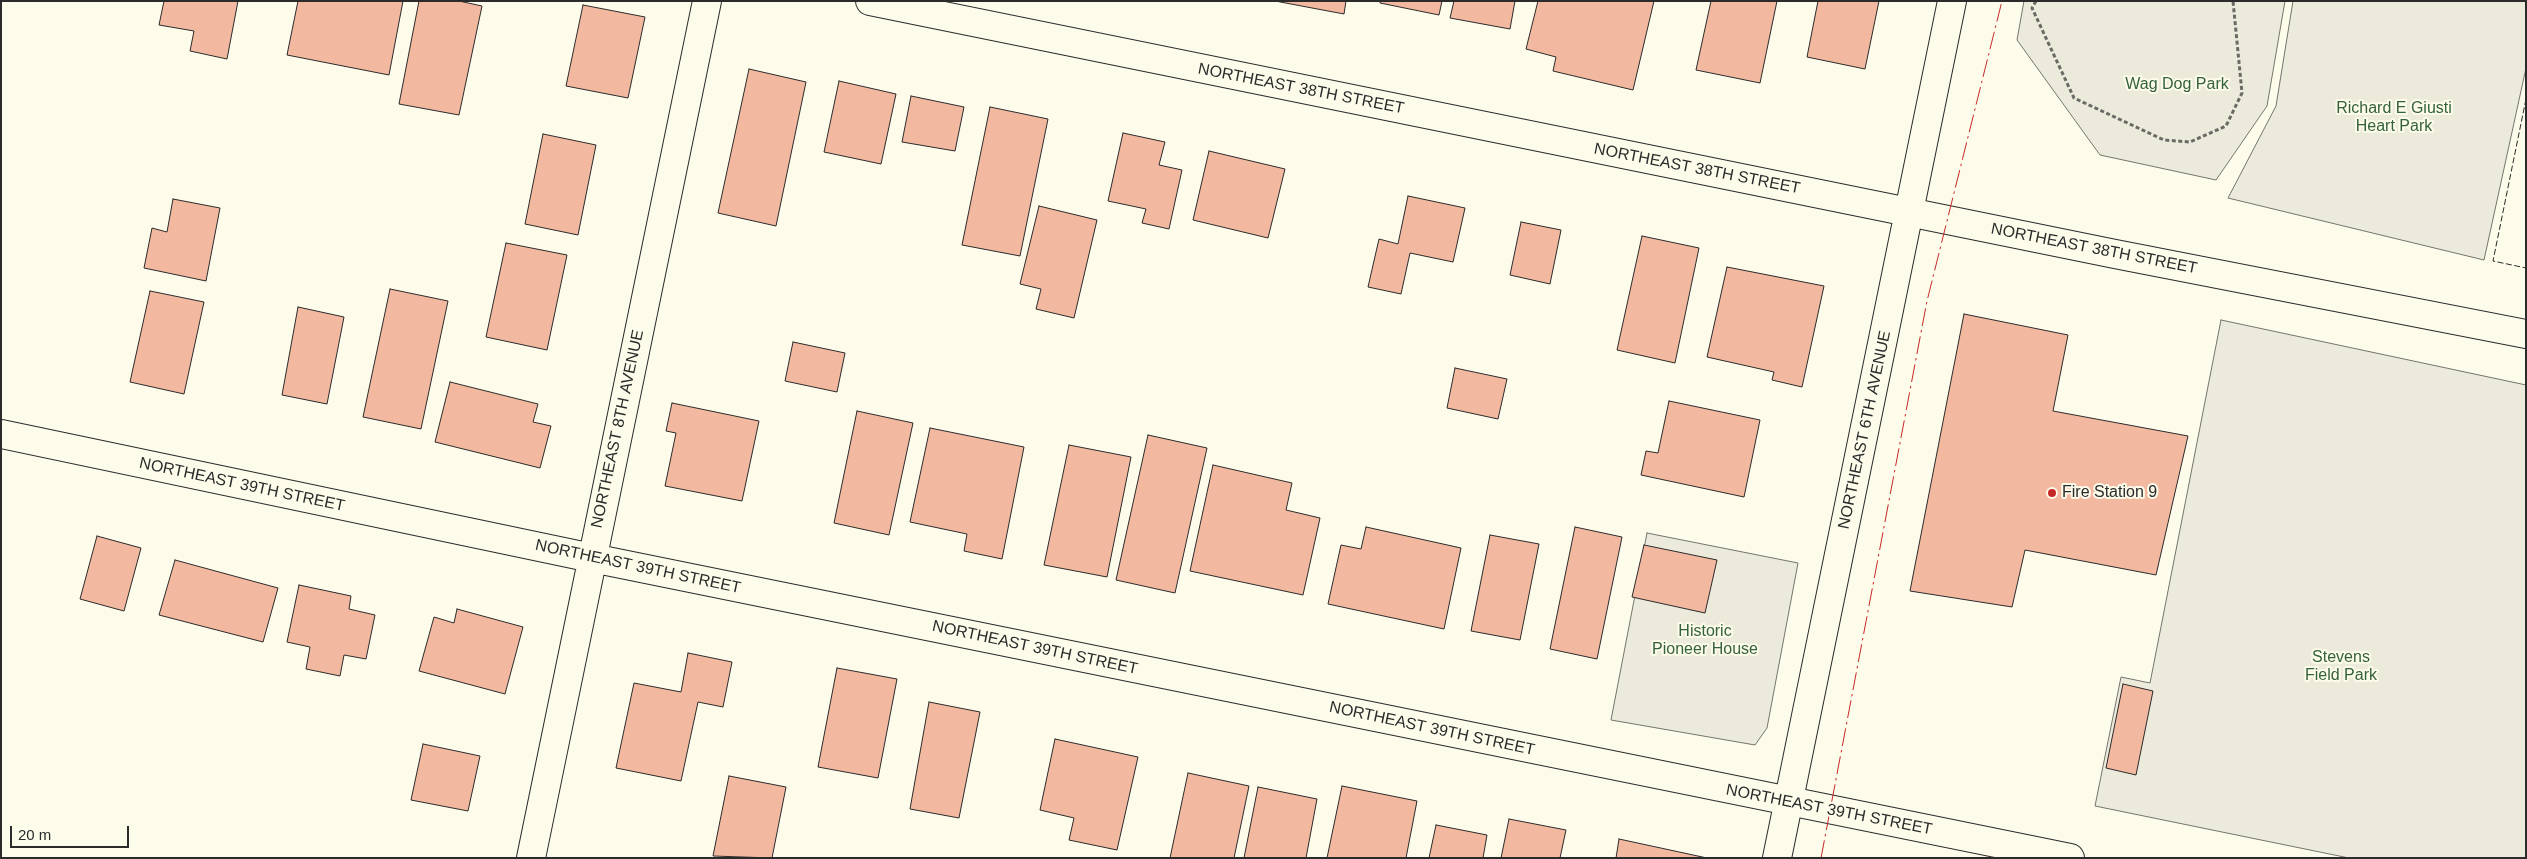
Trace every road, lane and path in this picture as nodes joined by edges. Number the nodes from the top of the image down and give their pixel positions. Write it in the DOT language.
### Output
graph roads {
  1 [pos="706,1"];
  2 [pos="870,1"];
  3 [pos="1952,1"];
  4 [pos="2036,1"];
  5 [pos="2233,1"];
  6 [pos="1910,212"];
  7 [pos="2526,334"];
  8 [pos="1,434"];
  9 [pos="592,558"];
  10 [pos="1788,802"];
  11 [pos="531,858"];
  12 [pos="1777,858"];
  13 [pos="2070,858"];
  1 -- 9 [label="street, NORTHEAST 8TH AVENUE"];
  2 -- 6 [label="street, NORTHEAST 38TH STREET"];
  3 -- 6 [label="street, NORTHEAST 6TH AVENUE"];
  4 -- 5 [label="path"];
  6 -- 7 [label="street, NORTHEAST 38TH STREET"];
  6 -- 10 [label="street, NORTHEAST 6TH AVENUE"];
  8 -- 9 [label="street, NORTHEAST 39TH STREET"];
  9 -- 10 [label="street, NORTHEAST 39TH STREET"];
  9 -- 11 [label="street, NORTHEAST 8TH AVENUE"];
  10 -- 12 [label="street, NORTHEAST 6TH AVENUE"];
  10 -- 13 [label="street, NORTHEAST 39TH STREET"];
}
